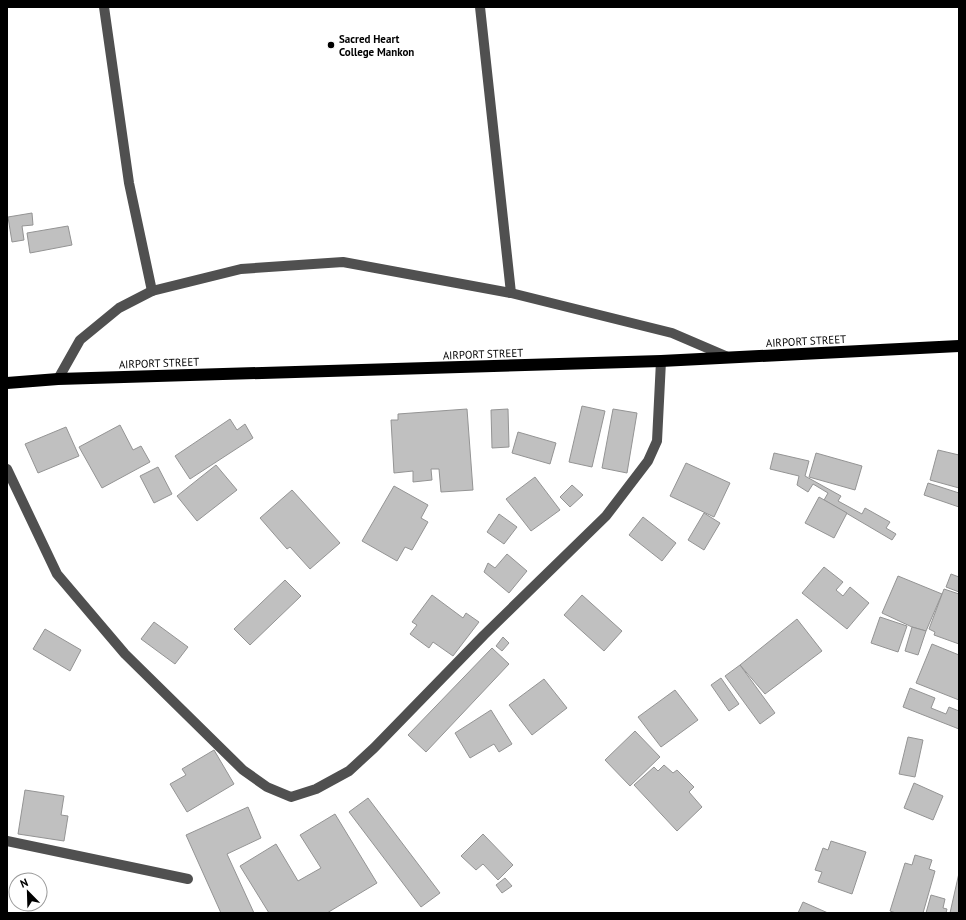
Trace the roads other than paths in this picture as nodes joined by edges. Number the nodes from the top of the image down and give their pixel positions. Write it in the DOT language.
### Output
graph roads {
  1 [pos="104,7"];
  2 [pos="480,7"];
  3 [pos="152,291"];
  4 [pos="510,293"];
  5 [pos="959,346"];
  6 [pos="730,358"];
  7 [pos="661,362"];
  8 [pos="58,379"];
  9 [pos="7,383"];
  10 [pos="7,469"];
  11 [pos="7,841"];
  12 [pos="188,879"];
  1 -- 3 [label="street"];
  2 -- 4 [label="street"];
  3 -- 4 [label="street"];
  3 -- 8 [label="street"];
  4 -- 6 [label="street"];
  5 -- 6 [label="highway, AIRPORT STREET"];
  6 -- 7 [label="highway, AIRPORT STREET"];
  7 -- 8 [label="highway, AIRPORT STREET"];
  7 -- 10 [label="street"];
  8 -- 9 [label="highway, AIRPORT STREET"];
  11 -- 12 [label="street"];
}
